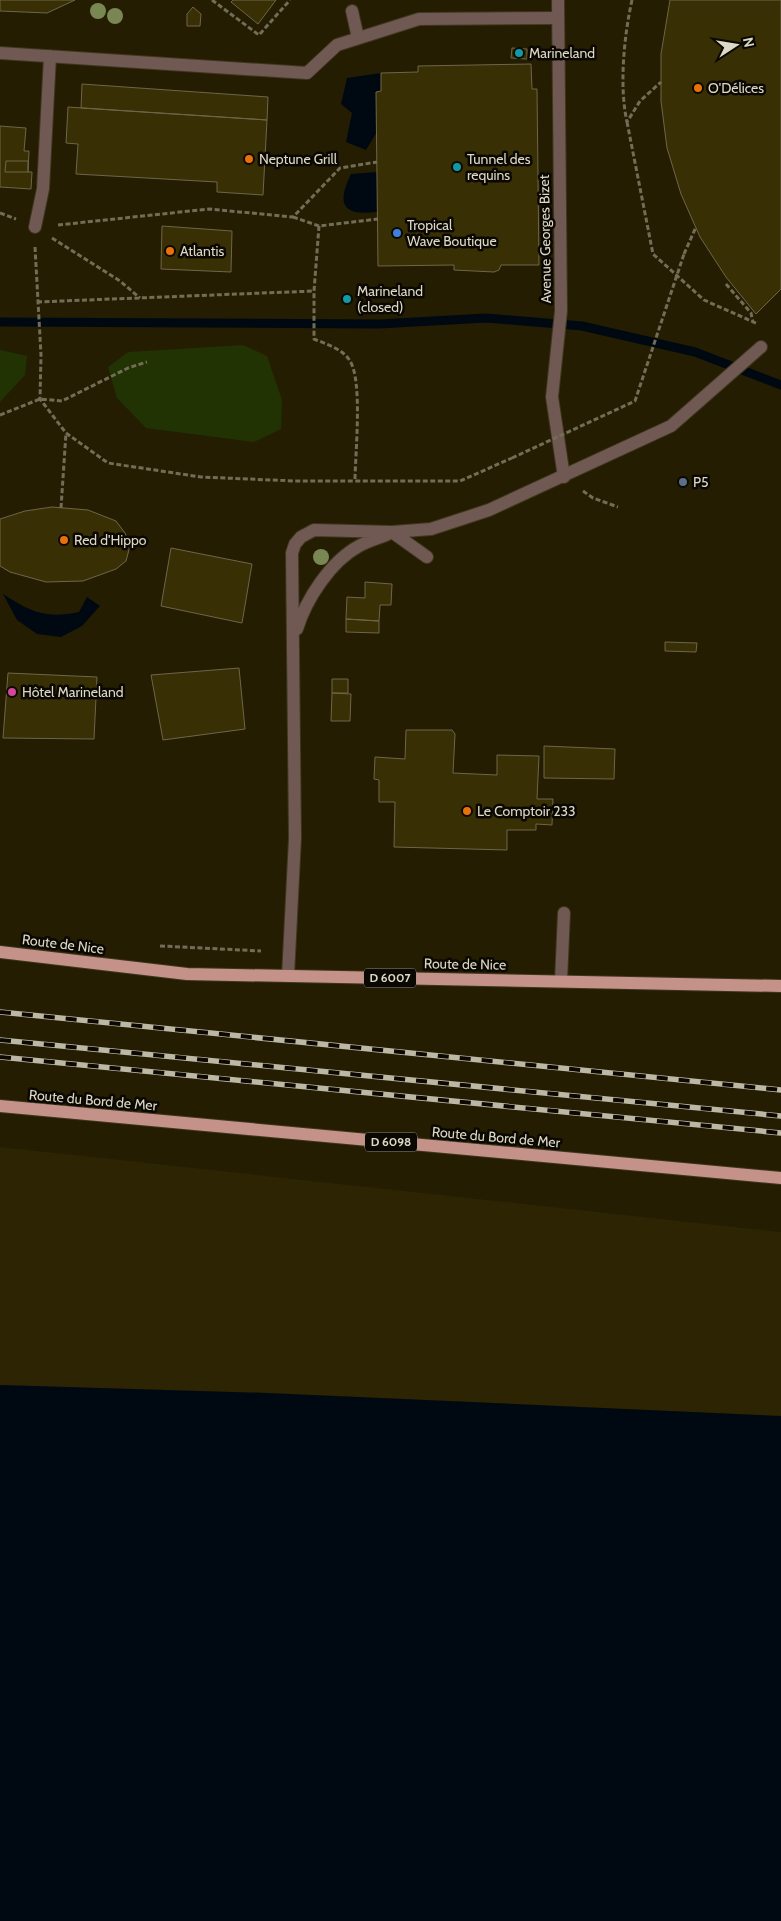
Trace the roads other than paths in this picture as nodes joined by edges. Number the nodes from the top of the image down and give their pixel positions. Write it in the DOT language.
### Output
graph roads {
  1 [pos="558,0"];
  2 [pos="352,11"];
  3 [pos="558,18"];
  4 [pos="358,38"];
  5 [pos="0,53"];
  6 [pos="50,56"];
  7 [pos="35,227"];
  8 [pos="757,350"];
  9 [pos="564,477"];
  10 [pos="392,532"];
  11 [pos="427,557"];
  12 [pos="294,639"];
  13 [pos="564,913"];
  14 [pos="0,952"];
  15 [pos="288,976"];
  16 [pos="561,981"];
  17 [pos="781,986"];
  18 [pos="0,1106"];
  19 [pos="781,1178"];
  1 -- 3 [label="street, Avenue Georges Bizet"];
  2 -- 4 [label="street"];
  3 -- 4 [label="street"];
  3 -- 9 [label="street, Avenue Georges Bizet"];
  4 -- 6 [label="street"];
  5 -- 6 [label="street"];
  6 -- 7 [label="street"];
  8 -- 9 [label="street"];
  9 -- 10 [label="street"];
  10 -- 11 [label="street"];
  10 -- 12 [label="street"];
  10 -- 12 [label="street"];
  12 -- 15 [label="street"];
  13 -- 16 [label="street"];
  14 -- 15 [label="main road, Route de Nice / D 6007"];
  15 -- 16 [label="main road, Route de Nice / D 6007"];
  16 -- 17 [label="main road, Route de Nice / D 6007"];
  18 -- 19 [label="main road, Route du Bord de Mer / D 6098"];
}
